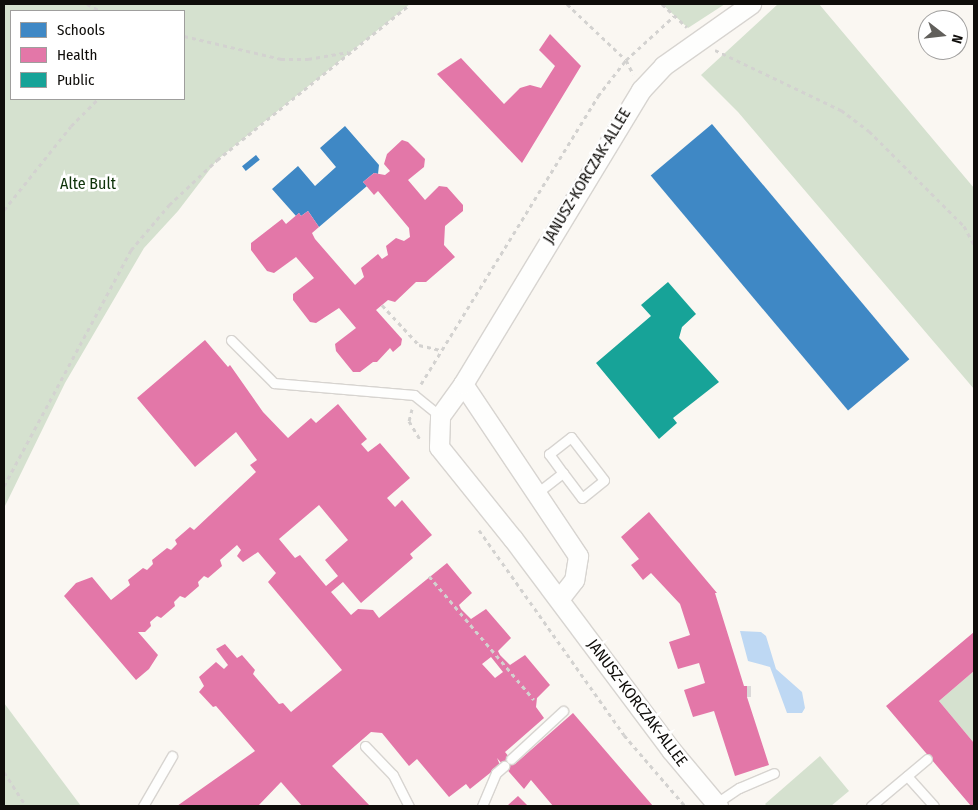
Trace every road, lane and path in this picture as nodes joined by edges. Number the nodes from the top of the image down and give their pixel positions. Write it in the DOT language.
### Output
graph roads {
  1 [pos="87,4"];
  2 [pos="409,4"];
  3 [pos="567,4"];
  4 [pos="662,4"];
  5 [pos="752,4"];
  6 [pos="99,10"];
  7 [pos="674,16"];
  8 [pos="185,36"];
  9 [pos="700,40"];
  10 [pos="348,52"];
  11 [pos="626,60"];
  12 [pos="642,90"];
  13 [pos="97,100"];
  14 [pos="4,210"];
  15 [pos="974,245"];
  16 [pos="382,305"];
  17 [pos="232,340"];
  18 [pos="441,350"];
  19 [pos="464,384"];
  20 [pos="414,395"];
  21 [pos="440,416"];
  22 [pos="425,446"];
  23 [pos="563,473"];
  24 [pos="4,486"];
  25 [pos="538,493"];
  26 [pos="474,521"];
  27 [pos="429,576"];
  28 [pos="559,599"];
  29 [pos="534,700"];
  30 [pos="563,711"];
  31 [pos="365,746"];
  32 [pos="172,756"];
  33 [pos="511,759"];
  34 [pos="927,759"];
  35 [pos="504,766"];
  36 [pos="4,772"];
  37 [pos="774,773"];
  38 [pos="907,776"];
  39 [pos="715,805"];
  40 [pos="26,806"];
  41 [pos="143,806"];
  42 [pos="409,806"];
  43 [pos="482,806"];
  44 [pos="685,806"];
  45 [pos="871,806"];
  46 [pos="934,806"];
  1 -- 6 [label="path"];
  2 -- 10 [label="path"];
  3 -- 11 [label="path"];
  4 -- 7 [label="path"];
  5 -- 9 [label="street, JANUSZ-KORCZAK-ALLEE"];
  7 -- 9 [label="path"];
  7 -- 11 [label="path"];
  8 -- 10 [label="path"];
  9 -- 12 [label="street, JANUSZ-KORCZAK-ALLEE"];
  9 -- 15 [label="path"];
  10 -- 24 [label="path"];
  11 -- 12 [label="path"];
  11 -- 18 [label="path"];
  12 -- 19 [label="street, JANUSZ-KORCZAK-ALLEE"];
  13 -- 14 [label="path"];
  16 -- 18 [label="path"];
  17 -- 20 [label="lane"];
  18 -- 20 [label="path"];
  19 -- 21 [label="street, JANUSZ-KORCZAK-ALLEE"];
  19 -- 25 [label="street"];
  20 -- 21 [label="lane"];
  20 -- 22 [label="path"];
  21 -- 28 [label="street, JANUSZ-KORCZAK-ALLEE"];
  23 -- 23 [label="lane"];
  23 -- 25 [label="lane"];
  25 -- 28 [label="street"];
  26 -- 44 [label="path"];
  27 -- 29 [label="path"];
  28 -- 39 [label="street, JANUSZ-KORCZAK-ALLEE"];
  30 -- 33 [label="lane"];
  31 -- 42 [label="lane"];
  32 -- 41 [label="lane"];
  34 -- 38 [label="lane"];
  35 -- 43 [label="lane"];
  36 -- 40 [label="path"];
  37 -- 39 [label="lane"];
  38 -- 45 [label="lane"];
  38 -- 46 [label="lane"];
}
